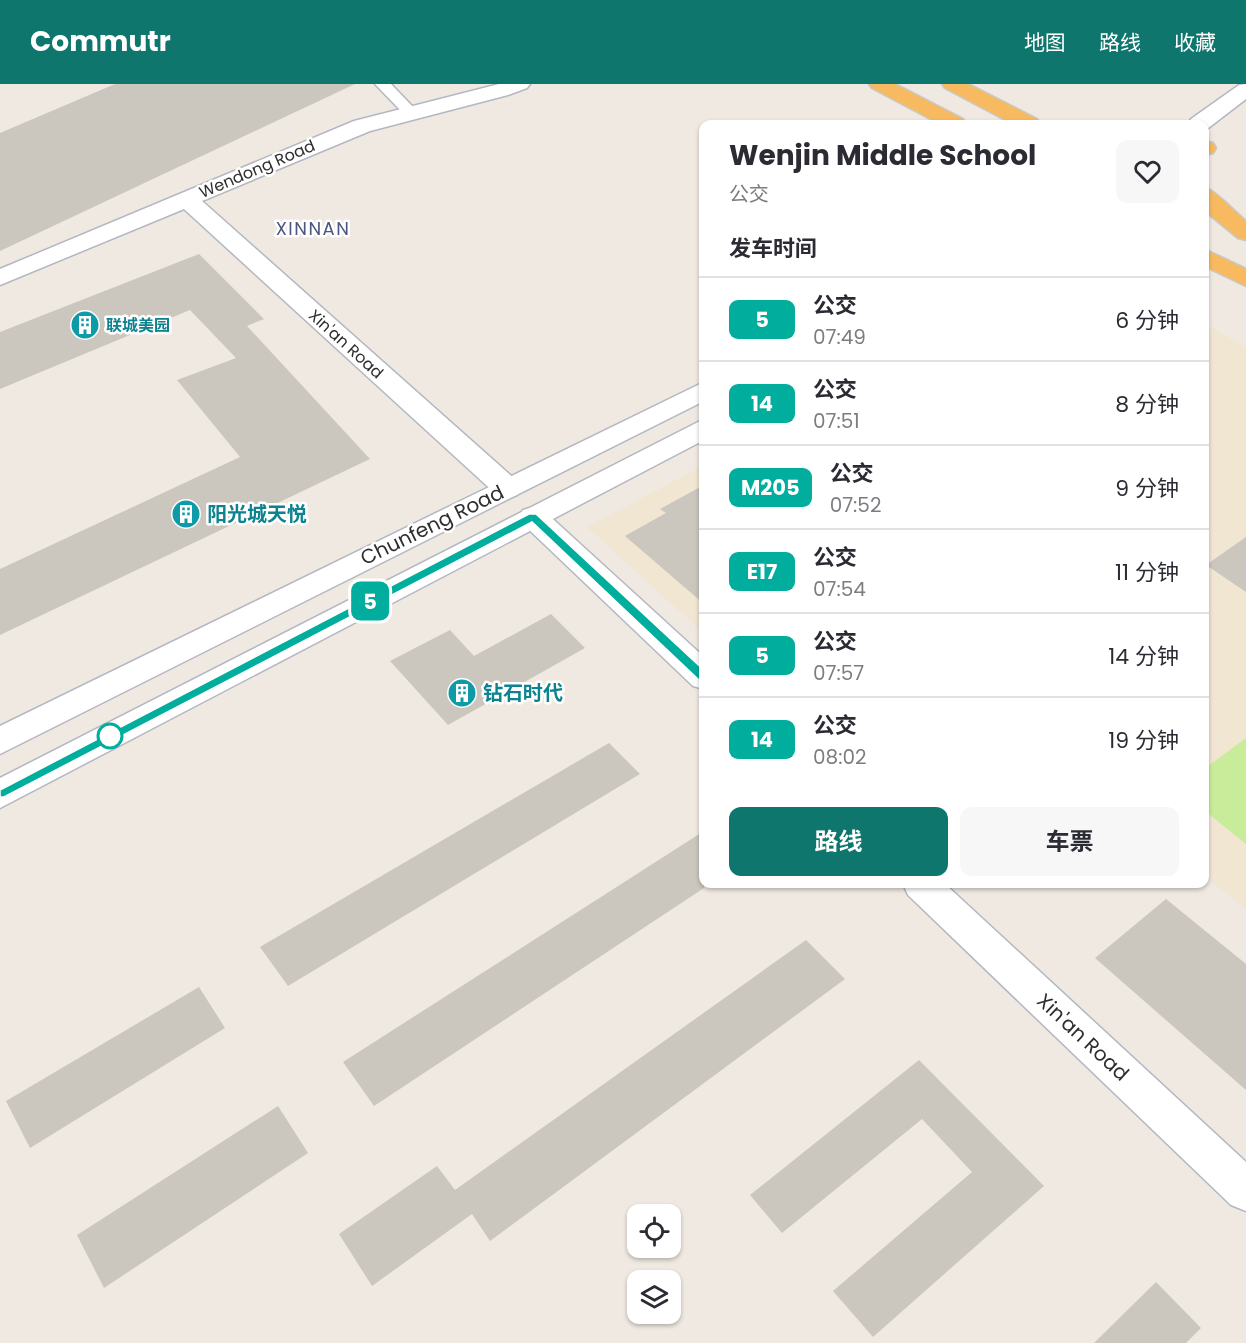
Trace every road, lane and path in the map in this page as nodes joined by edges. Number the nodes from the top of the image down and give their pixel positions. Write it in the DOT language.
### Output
graph roads {
  1 [pos="382,84"];
  2 [pos="520,84"];
  3 [pos="879,84"];
  4 [pos="952,84"];
  5 [pos="1246,89"];
  6 [pos="408,110"];
  7 [pos="947,120"];
  8 [pos="1021,120"];
  9 [pos="1204,120"];
  10 [pos="186,200"];
  11 [pos="1209,201"];
  12 [pos="1209,216"];
  13 [pos="1246,234"];
  14 [pos="1209,259"];
  15 [pos="0,278"];
  16 [pos="1246,279"];
  17 [pos="699,392"];
  18 [pos="699,431"];
  19 [pos="507,488"];
  20 [pos="533,517"];
  21 [pos="699,672"];
  22 [pos="0,741"];
  23 [pos="0,794"];
  24 [pos="925,888"];
  25 [pos="1246,1190"];
  1 -- 6 [label="lane"];
  2 -- 6 [label="street, Wendong Road"];
  3 -- 7 [label="highway"];
  4 -- 8 [label="highway"];
  5 -- 9 [label="street"];
  6 -- 10 [label="street, Wendong Road"];
  10 -- 15 [label="street, Wendong Road"];
  10 -- 19 [label="street, Xin'an Road"];
  11 -- 13 [label="highway"];
  12 -- 13 [label="highway"];
  14 -- 16 [label="highway"];
  17 -- 19 [label="street, Chunfeng Road"];
  18 -- 20 [label="street, Chunfeng Road"];
  19 -- 22 [label="street, Chunfeng Road"];
  20 -- 21 [label="street"];
  20 -- 23 [label="street, Chunfeng Road"];
  24 -- 25 [label="street, Xin'an Road"];
}
